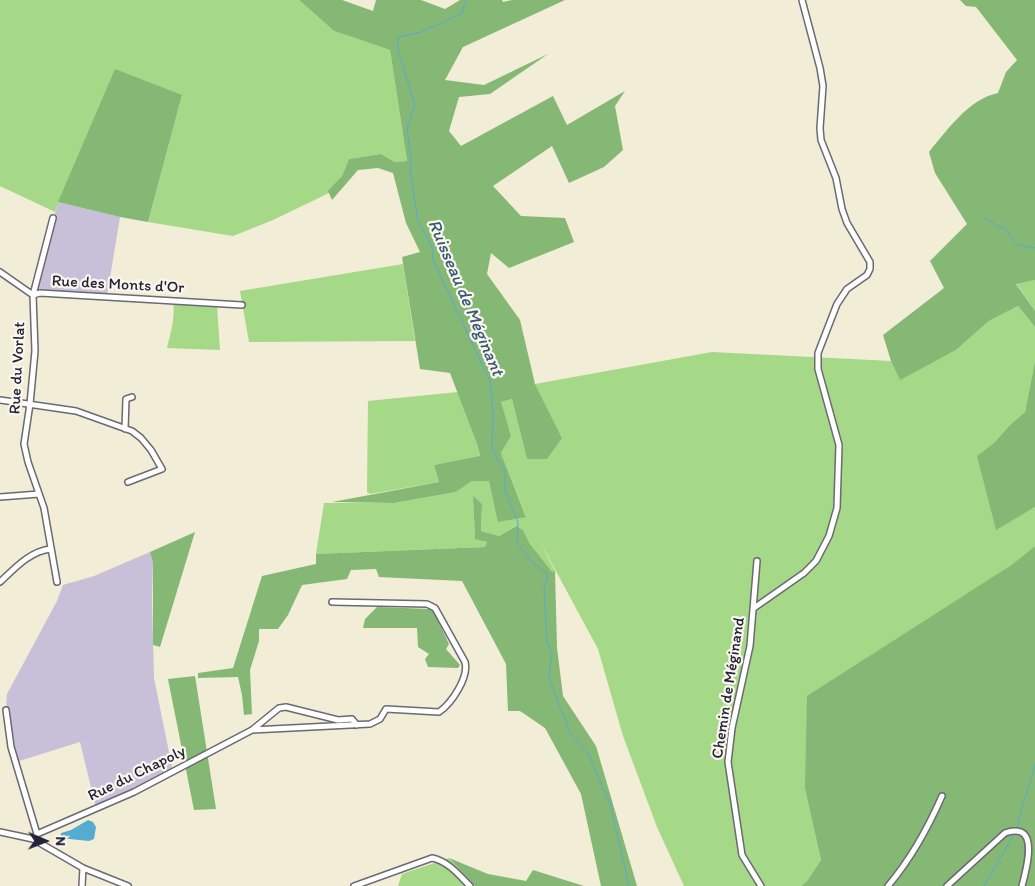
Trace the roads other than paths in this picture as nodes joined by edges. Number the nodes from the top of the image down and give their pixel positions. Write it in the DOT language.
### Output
graph roads {
  1 [pos="802,0"];
  2 [pos="53,218"];
  3 [pos="0,272"];
  4 [pos="33,295"];
  5 [pos="242,305"];
  6 [pos="132,397"];
  7 [pos="0,400"];
  8 [pos="30,404"];
  9 [pos="125,429"];
  10 [pos="128,482"];
  11 [pos="39,494"];
  12 [pos="0,497"];
  13 [pos="51,549"];
  14 [pos="757,561"];
  15 [pos="0,582"];
  16 [pos="57,582"];
  17 [pos="332,602"];
  18 [pos="754,608"];
  19 [pos="6,710"];
  20 [pos="358,725"];
  21 [pos="252,730"];
  22 [pos="942,796"];
  23 [pos="0,832"];
  24 [pos="35,837"];
  25 [pos="83,868"];
  26 [pos="82,886"];
  27 [pos="128,886"];
  28 [pos="354,886"];
  29 [pos="470,886"];
  30 [pos="761,886"];
  31 [pos="888,886"];
  32 [pos="946,886"];
  33 [pos="1022,886"];
  1 -- 18 [label="street, Chemin de Méginand"];
  2 -- 4 [label="street, Rue du Vorlat"];
  3 -- 4 [label="street, Rue des Monts d'Or"];
  4 -- 5 [label="street, Rue des Monts d'Or"];
  4 -- 8 [label="street, Rue du Vorlat"];
  6 -- 9 [label="street"];
  7 -- 8 [label="street"];
  8 -- 9 [label="street"];
  8 -- 11 [label="street, Rue du Vorlat"];
  9 -- 10 [label="street"];
  11 -- 12 [label="street"];
  11 -- 13 [label="street, Rue du Vorlat"];
  13 -- 15 [label="street"];
  13 -- 16 [label="street, Rue du Vorlat"];
  14 -- 18 [label="street, Chemin de Méginand"];
  17 -- 20 [label="street, Rue du Chapoly"];
  18 -- 30 [label="street, Chemin de Méginand"];
  19 -- 24 [label="street"];
  20 -- 21 [label="street, Rue du Chapoly"];
  20 -- 21 [label="street, Rue du Chapoly"];
  21 -- 24 [label="street, Rue du Chapoly"];
  22 -- 31 [label="street"];
  23 -- 24 [label="street"];
  24 -- 25 [label="street"];
  25 -- 26 [label="street"];
  25 -- 27 [label="street"];
  28 -- 29 [label="street"];
  32 -- 33 [label="street"];
}
